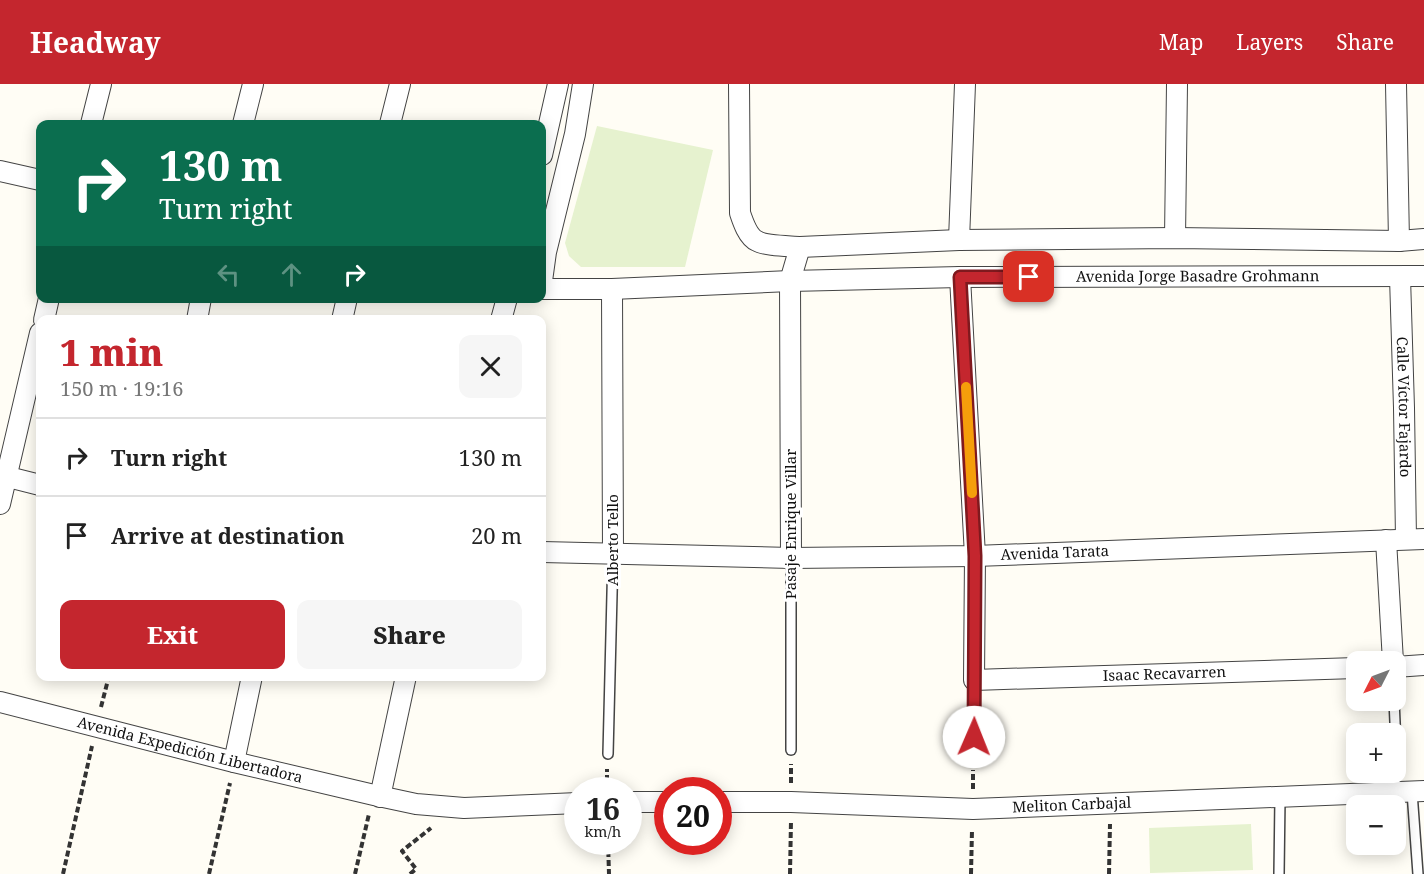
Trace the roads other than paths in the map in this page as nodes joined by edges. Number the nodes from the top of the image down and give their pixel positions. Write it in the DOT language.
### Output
graph roads {
  1 [pos="101,84"];
  2 [pos="253,84"];
  3 [pos="400,84"];
  4 [pos="558,84"];
  5 [pos="583,84"];
  6 [pos="740,84"];
  7 [pos="965,84"];
  8 [pos="1177,84"];
  9 [pos="1396,84"];
  10 [pos="92,120"];
  11 [pos="244,120"];
  12 [pos="391,120"];
  13 [pos="546,137"];
  14 [pos="0,171"];
  15 [pos="36,179"];
  16 [pos="1175,238"];
  17 [pos="959,240"];
  18 [pos="1424,240"];
  19 [pos="1399,241"];
  20 [pos="800,247"];
  21 [pos="546,252"];
  22 [pos="1424,276"];
  23 [pos="960,277"];
  24 [pos="1400,277"];
  25 [pos="790,281"];
  26 [pos="546,289"];
  27 [pos="612,289"];
  28 [pos="36,348"];
  29 [pos="3,476"];
  30 [pos="36,484"];
  31 [pos="0,504"];
  32 [pos="1415,539"];
  33 [pos="1386,540"];
  34 [pos="546,552"];
  35 [pos="613,554"];
  36 [pos="975,556"];
  37 [pos="791,558"];
  38 [pos="1392,651"];
  39 [pos="1424,665"];
  40 [pos="1406,666"];
  41 [pos="1346,668"];
  42 [pos="974,680"];
  43 [pos="251,681"];
  44 [pos="405,681"];
  45 [pos="0,702"];
  46 [pos="791,750"];
  47 [pos="608,754"];
  48 [pos="973,757"];
  49 [pos="234,762"];
  50 [pos="1418,791"];
  51 [pos="377,796"];
  52 [pos="1280,798"];
  53 [pos="732,802"];
  54 [pos="564,804"];
  55 [pos="1279,874"];
  56 [pos="1418,874"];
  1 -- 10 [label="street"];
  2 -- 11 [label="street"];
  3 -- 12 [label="street"];
  4 -- 13 [label="street"];
  5 -- 21 [label="street"];
  6 -- 20 [label="street"];
  7 -- 17 [label="street"];
  8 -- 16 [label="street"];
  9 -- 19 [label="street"];
  14 -- 15 [label="street"];
  16 -- 17 [label="street"];
  16 -- 19 [label="street"];
  17 -- 20 [label="street"];
  18 -- 19 [label="street"];
  20 -- 25 [label="street, Pasaje Enrique Villar"];
  22 -- 24 [label="street, Avenida Jorge Basadre Grohmann"];
  23 -- 24 [label="street, Avenida Jorge Basadre Grohmann"];
  23 -- 25 [label="street, Avenida Jorge Basadre Grohmann"];
  23 -- 36 [label="street"];
  24 -- 32 [label="street, Calle Víctor Fajardo"];
  25 -- 27 [label="street, Avenida Jorge Basadre Grohmann"];
  25 -- 37 [label="street, Pasaje Enrique Villar"];
  26 -- 27 [label="street, Avenida Jorge Basadre Grohmann"];
  27 -- 35 [label="street, Alberto Tello"];
  28 -- 29 [label="street"];
  29 -- 30 [label="street"];
  29 -- 31 [label="street"];
  32 -- 33 [label="street, Avenida Tarata"];
  33 -- 36 [label="street, Avenida Tarata"];
  33 -- 38 [label="street"];
  34 -- 35 [label="street, Avenida Tarata"];
  35 -- 37 [label="street, Avenida Tarata"];
  35 -- 47 [label="lane, Alberto Tello"];
  36 -- 37 [label="street, Avenida Tarata"];
  36 -- 42 [label="street"];
  37 -- 46 [label="lane, Pasaje Enrique Villar"];
  39 -- 40 [label="street"];
  41 -- 42 [label="street, Isaac Recavarren"];
  42 -- 48 [label="lane"];
  43 -- 49 [label="street"];
  44 -- 51 [label="street"];
  45 -- 49 [label="street, Avenida Expedición Libertadora"];
  49 -- 51 [label="street, Avenida Expedición Libertadora"];
  50 -- 52 [label="street, Meliton Carbajal"];
  50 -- 56 [label="lane"];
  51 -- 54 [label="street"];
  52 -- 53 [label="street, Meliton Carbajal"];
  52 -- 55 [label="lane"];
}
